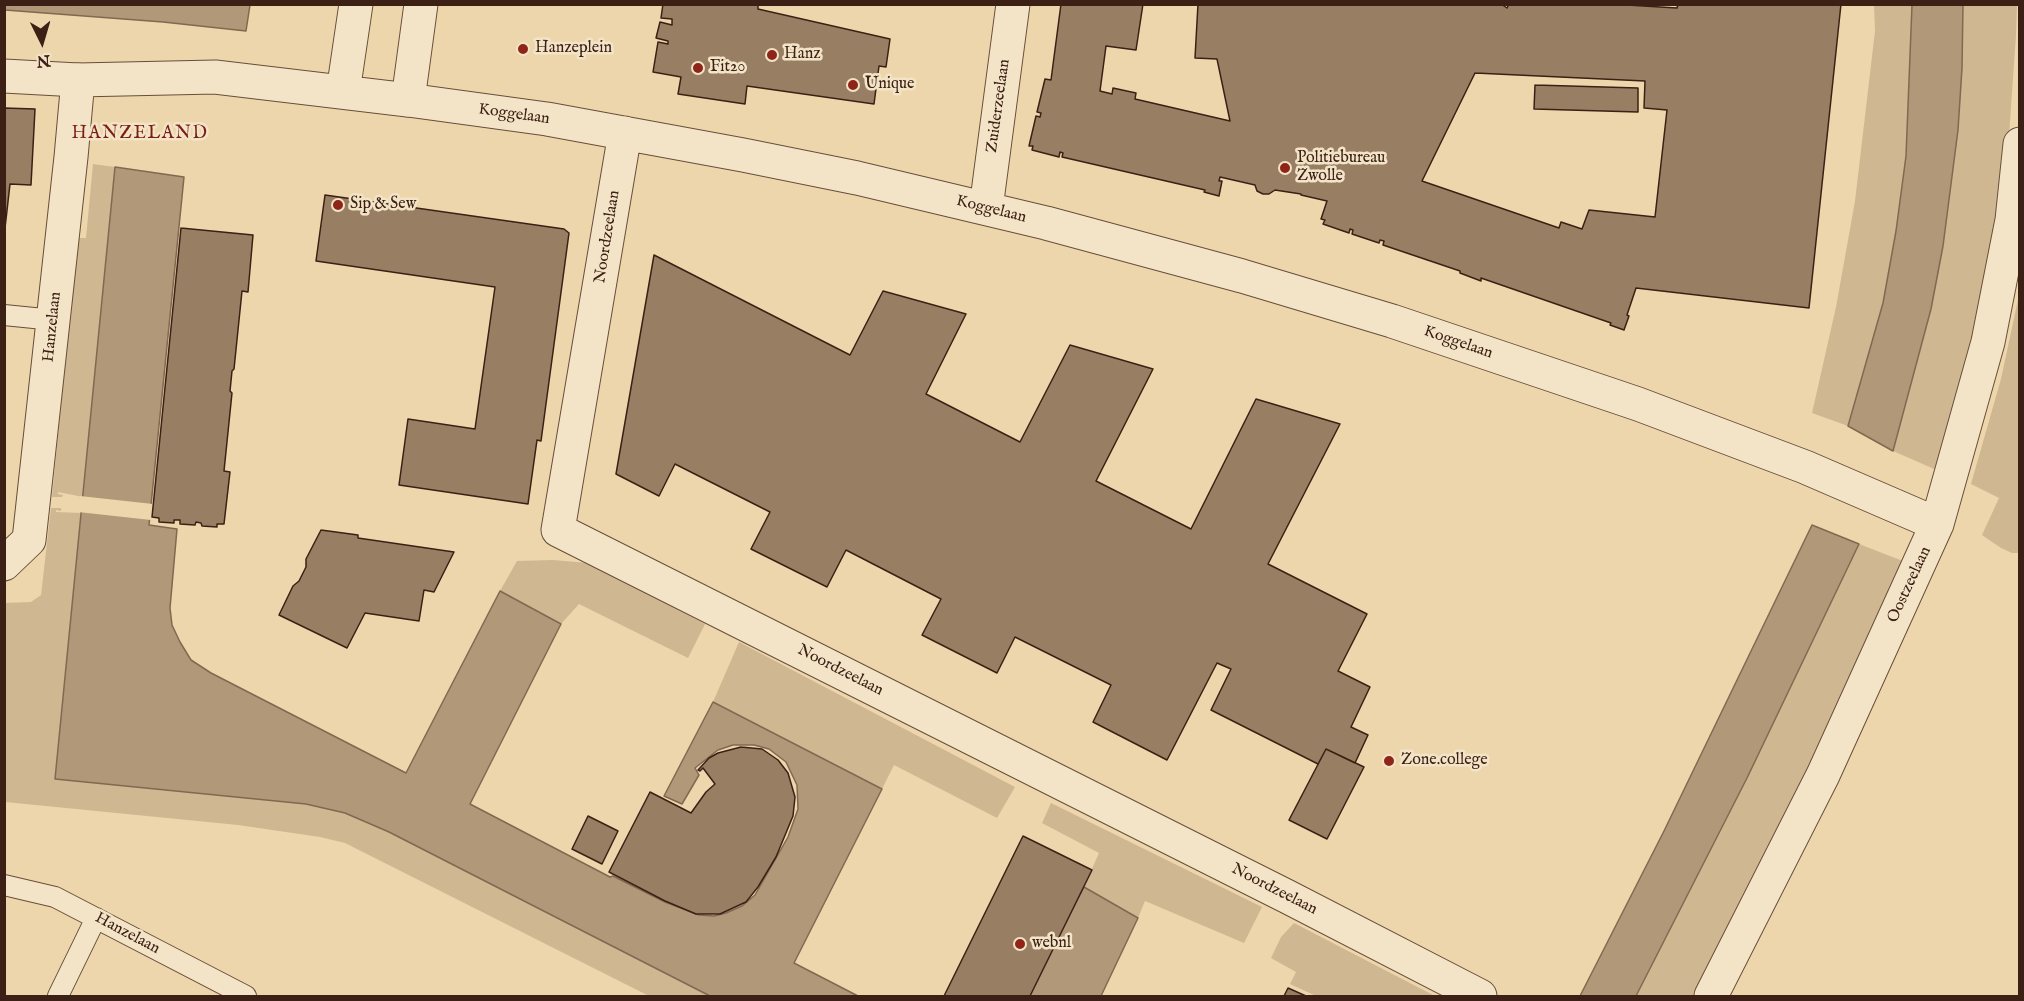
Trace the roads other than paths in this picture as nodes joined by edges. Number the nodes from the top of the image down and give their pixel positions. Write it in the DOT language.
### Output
graph roads {
  1 [pos="356,4"];
  2 [pos="422,4"];
  3 [pos="1013,4"];
  4 [pos="4,76"];
  5 [pos="78,80"];
  6 [pos="343,92"];
  7 [pos="408,100"];
  8 [pos="625,133"];
  9 [pos="2019,144"];
  10 [pos="986,208"];
  11 [pos="4,315"];
  12 [pos="54,320"];
  13 [pos="1937,524"];
  14 [pos="4,564"];
  15 [pos="4,885"];
  16 [pos="55,897"];
  17 [pos="4,900"];
  18 [pos="96,918"];
  19 [pos="58,996"];
  20 [pos="243,996"];
  21 [pos="1480,996"];
  22 [pos="1711,996"];
  1 -- 6 [label="street"];
  2 -- 7 [label="street"];
  3 -- 10 [label="street, Zuiderzeelaan"];
  4 -- 5 [label="street, Koggelaan"];
  5 -- 6 [label="street, Koggelaan"];
  5 -- 12 [label="street, Hanzelaan"];
  6 -- 7 [label="street, Koggelaan"];
  7 -- 8 [label="street, Koggelaan"];
  8 -- 10 [label="street, Koggelaan"];
  8 -- 21 [label="street, Noordzeelaan"];
  9 -- 13 [label="street, Oostzeelaan"];
  10 -- 13 [label="street, Koggelaan"];
  11 -- 12 [label="lane"];
  12 -- 14 [label="street, Hanzelaan"];
  13 -- 22 [label="street, Oostzeelaan"];
  15 -- 16 [label="lane, Hanzelaan"];
  16 -- 17 [label="lane"];
  16 -- 18 [label="lane, Hanzelaan"];
  18 -- 19 [label="lane"];
  18 -- 20 [label="lane, Hanzelaan"];
}
